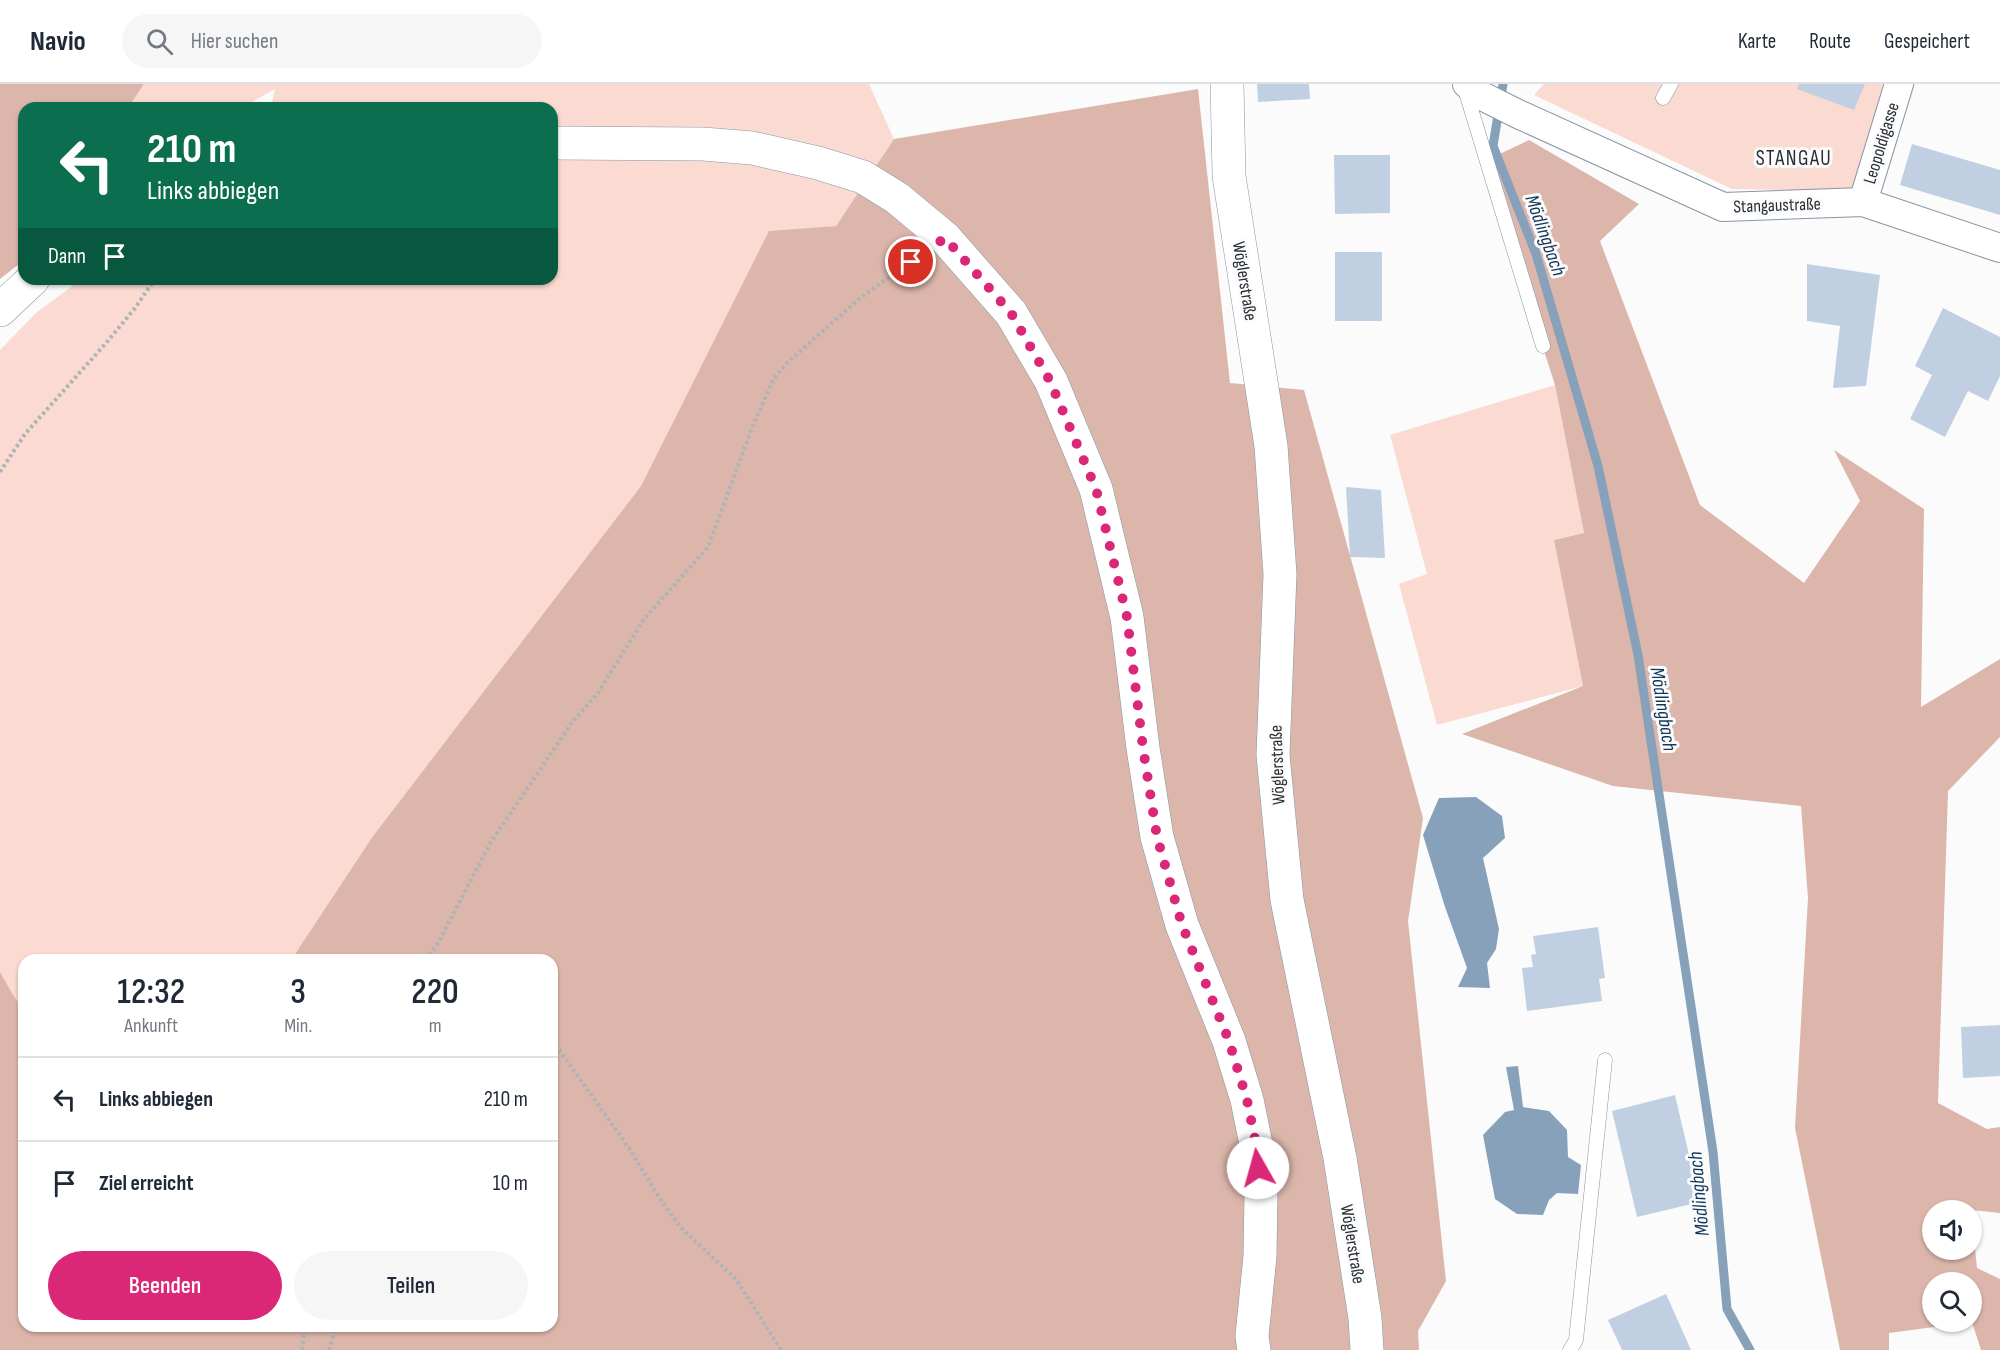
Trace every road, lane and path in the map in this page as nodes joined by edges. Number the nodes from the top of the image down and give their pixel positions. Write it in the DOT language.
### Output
graph roads {
  1 [pos="1227,84"];
  2 [pos="1671,84"];
  3 [pos="1899,84"];
  4 [pos="1470,87"];
  5 [pos="1663,98"];
  6 [pos="558,143"];
  7 [pos="1863,202"];
  8 [pos="945,238"];
  9 [pos="2000,248"];
  10 [pos="27,285"];
  11 [pos="151,285"];
  12 [pos="0,310"];
  13 [pos="1543,346"];
  14 [pos="0,472"];
  15 [pos="430,954"];
  16 [pos="558,1048"];
  17 [pos="1605,1060"];
  18 [pos="304,1332"];
  19 [pos="334,1332"];
  20 [pos="1577,1347"];
  21 [pos="302,1350"];
  22 [pos="329,1350"];
  23 [pos="781,1350"];
  24 [pos="1254,1350"];
  25 [pos="1367,1350"];
  1 -- 25 [label="main road, Wöglerstraße"];
  2 -- 5 [label="lane"];
  3 -- 7 [label="street, Leopoldigasse"];
  4 -- 7 [label="street, Stangaustraße"];
  4 -- 13 [label="lane"];
  6 -- 8 [label="main road"];
  7 -- 9 [label="street, Stangaustraße"];
  8 -- 15 [label="path"];
  8 -- 24 [label="main road"];
  10 -- 12 [label="main road"];
  11 -- 14 [label="path"];
  16 -- 23 [label="path"];
  17 -- 20 [label="lane"];
  18 -- 21 [label="path"];
  19 -- 22 [label="path"];
}
